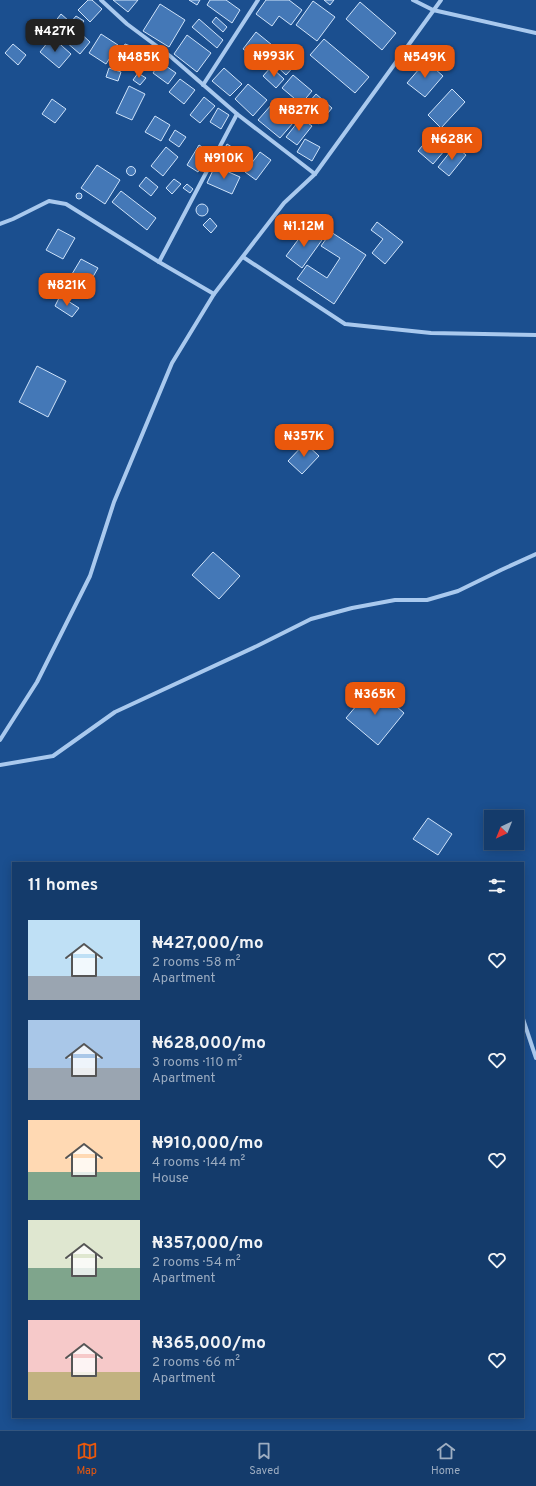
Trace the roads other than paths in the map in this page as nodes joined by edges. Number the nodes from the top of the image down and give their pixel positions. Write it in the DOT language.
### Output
graph roads {
  1 [pos="101,0"];
  2 [pos="258,0"];
  3 [pos="413,0"];
  4 [pos="441,0"];
  5 [pos="433,10"];
  6 [pos="536,32"];
  7 [pos="203,85"];
  8 [pos="237,114"];
  9 [pos="315,174"];
  10 [pos="0,224"];
  11 [pos="243,257"];
  12 [pos="159,262"];
  13 [pos="214,294"];
  14 [pos="536,335"];
  15 [pos="536,554"];
  16 [pos="0,740"];
  17 [pos="0,765"];
  18 [pos="524,1022"];
  19 [pos="536,1058"];
  1 -- 7 [label="street"];
  2 -- 7 [label="street"];
  3 -- 5 [label="street"];
  4 -- 5 [label="street"];
  5 -- 6 [label="street"];
  5 -- 9 [label="street"];
  7 -- 8 [label="street"];
  8 -- 9 [label="street"];
  8 -- 12 [label="street"];
  9 -- 11 [label="street"];
  10 -- 12 [label="street"];
  11 -- 13 [label="street"];
  11 -- 14 [label="street"];
  12 -- 13 [label="street"];
  13 -- 16 [label="street"];
  15 -- 17 [label="street"];
  18 -- 19 [label="street"];
}
